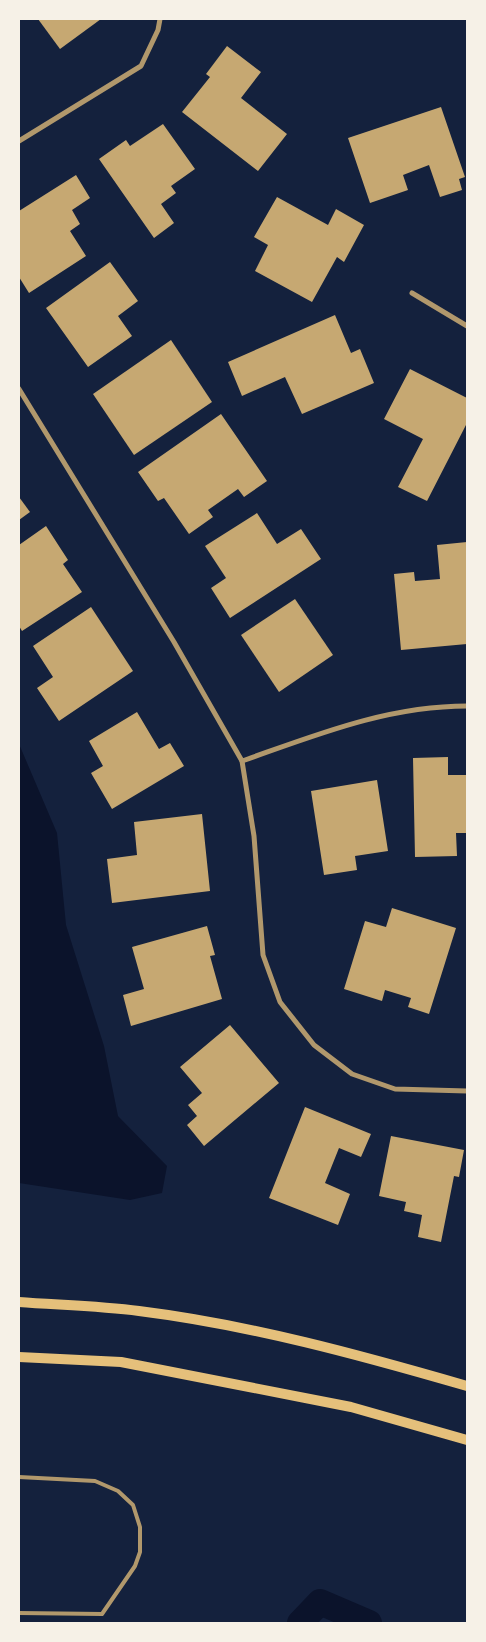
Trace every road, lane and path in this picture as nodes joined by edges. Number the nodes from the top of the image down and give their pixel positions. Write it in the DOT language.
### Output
graph roads {
  1 [pos="160,19"];
  2 [pos="19,141"];
  3 [pos="412,293"];
  4 [pos="467,326"];
  5 [pos="19,389"];
  6 [pos="467,706"];
  7 [pos="242,761"];
  8 [pos="467,1091"];
  9 [pos="19,1302"];
  10 [pos="19,1357"];
  11 [pos="467,1386"];
  12 [pos="467,1440"];
  13 [pos="19,1477"];
  14 [pos="19,1613"];
  1 -- 2 [label="street"];
  3 -- 4 [label="street"];
  5 -- 7 [label="street"];
  6 -- 7 [label="street"];
  7 -- 8 [label="street"];
  9 -- 11 [label="main road"];
  10 -- 12 [label="main road"];
  13 -- 14 [label="lane"];
}
